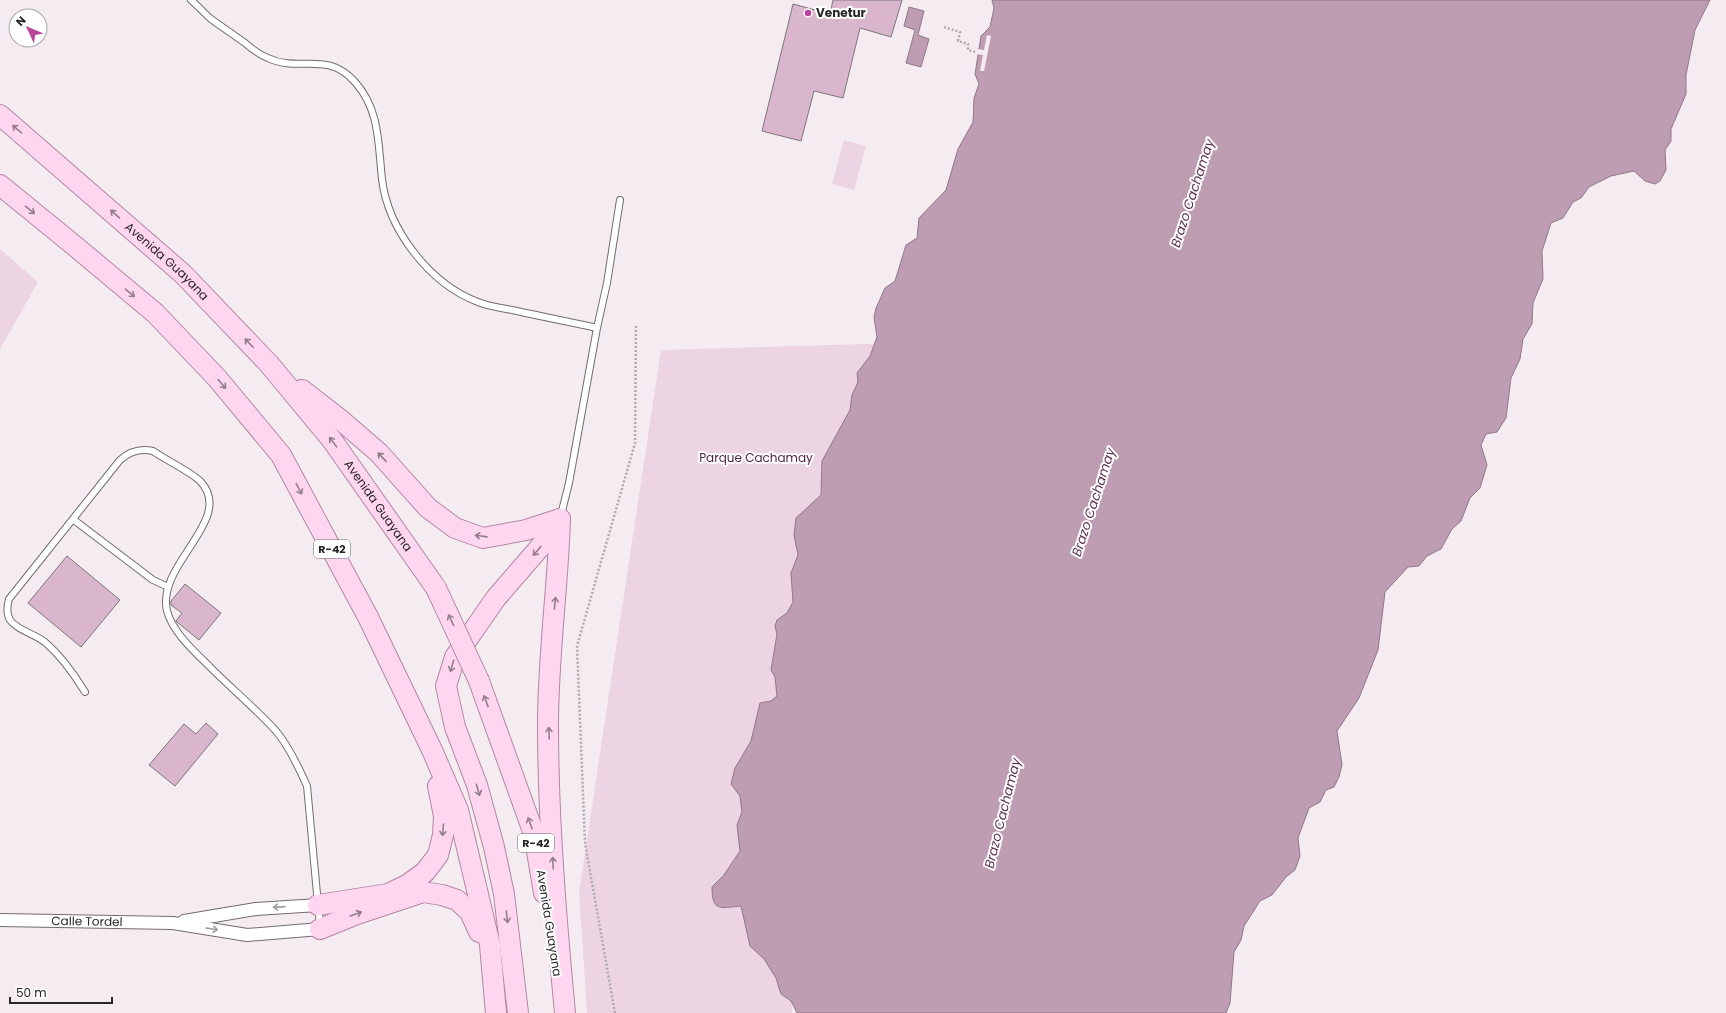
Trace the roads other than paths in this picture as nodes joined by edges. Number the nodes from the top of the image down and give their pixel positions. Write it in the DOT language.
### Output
graph roads {
  1 [pos="191,0"];
  2 [pos="0,115"];
  3 [pos="0,185"];
  4 [pos="620,200"];
  5 [pos="597,328"];
  6 [pos="269,364"];
  7 [pos="560,519"];
  8 [pos="74,520"];
  9 [pos="168,587"];
  10 [pos="85,692"];
  11 [pos="432,750"];
  12 [pos="318,905"];
  13 [pos="0,920"];
  14 [pos="173,923"];
  15 [pos="320,929"];
  16 [pos="495,1003"];
  17 [pos="518,1013"];
  18 [pos="564,1013"];
  1 -- 5 [label="lane"];
  6 -- 2 [label="main road, Avenida Guayana / R-42, one-way"];
  3 -- 11 [label="main road, R-42, one-way"];
  4 -- 5 [label="lane"];
  5 -- 7 [label="lane"];
  7 -- 6 [label="main road, one-way"];
  18 -- 6 [label="main road, Avenida Guayana / R-42, one-way, bridge"];
  7 -- 17 [label="main road, one-way"];
  18 -- 7 [label="main road, one-way"];
  8 -- 9 [label="lane"];
  8 -- 9 [label="lane"];
  8 -- 10 [label="lane"];
  9 -- 12 [label="lane"];
  11 -- 12 [label="main road, one-way"];
  11 -- 16 [label="main road, R-42"];
  12 -- 14 [label="street, Calle Tordel, one-way"];
  12 -- 15 [label="lane"];
  13 -- 14 [label="street, Calle Tordel"];
  14 -- 15 [label="street, Calle Tordel, one-way"];
  15 -- 16 [label="main road, one-way"];
}
